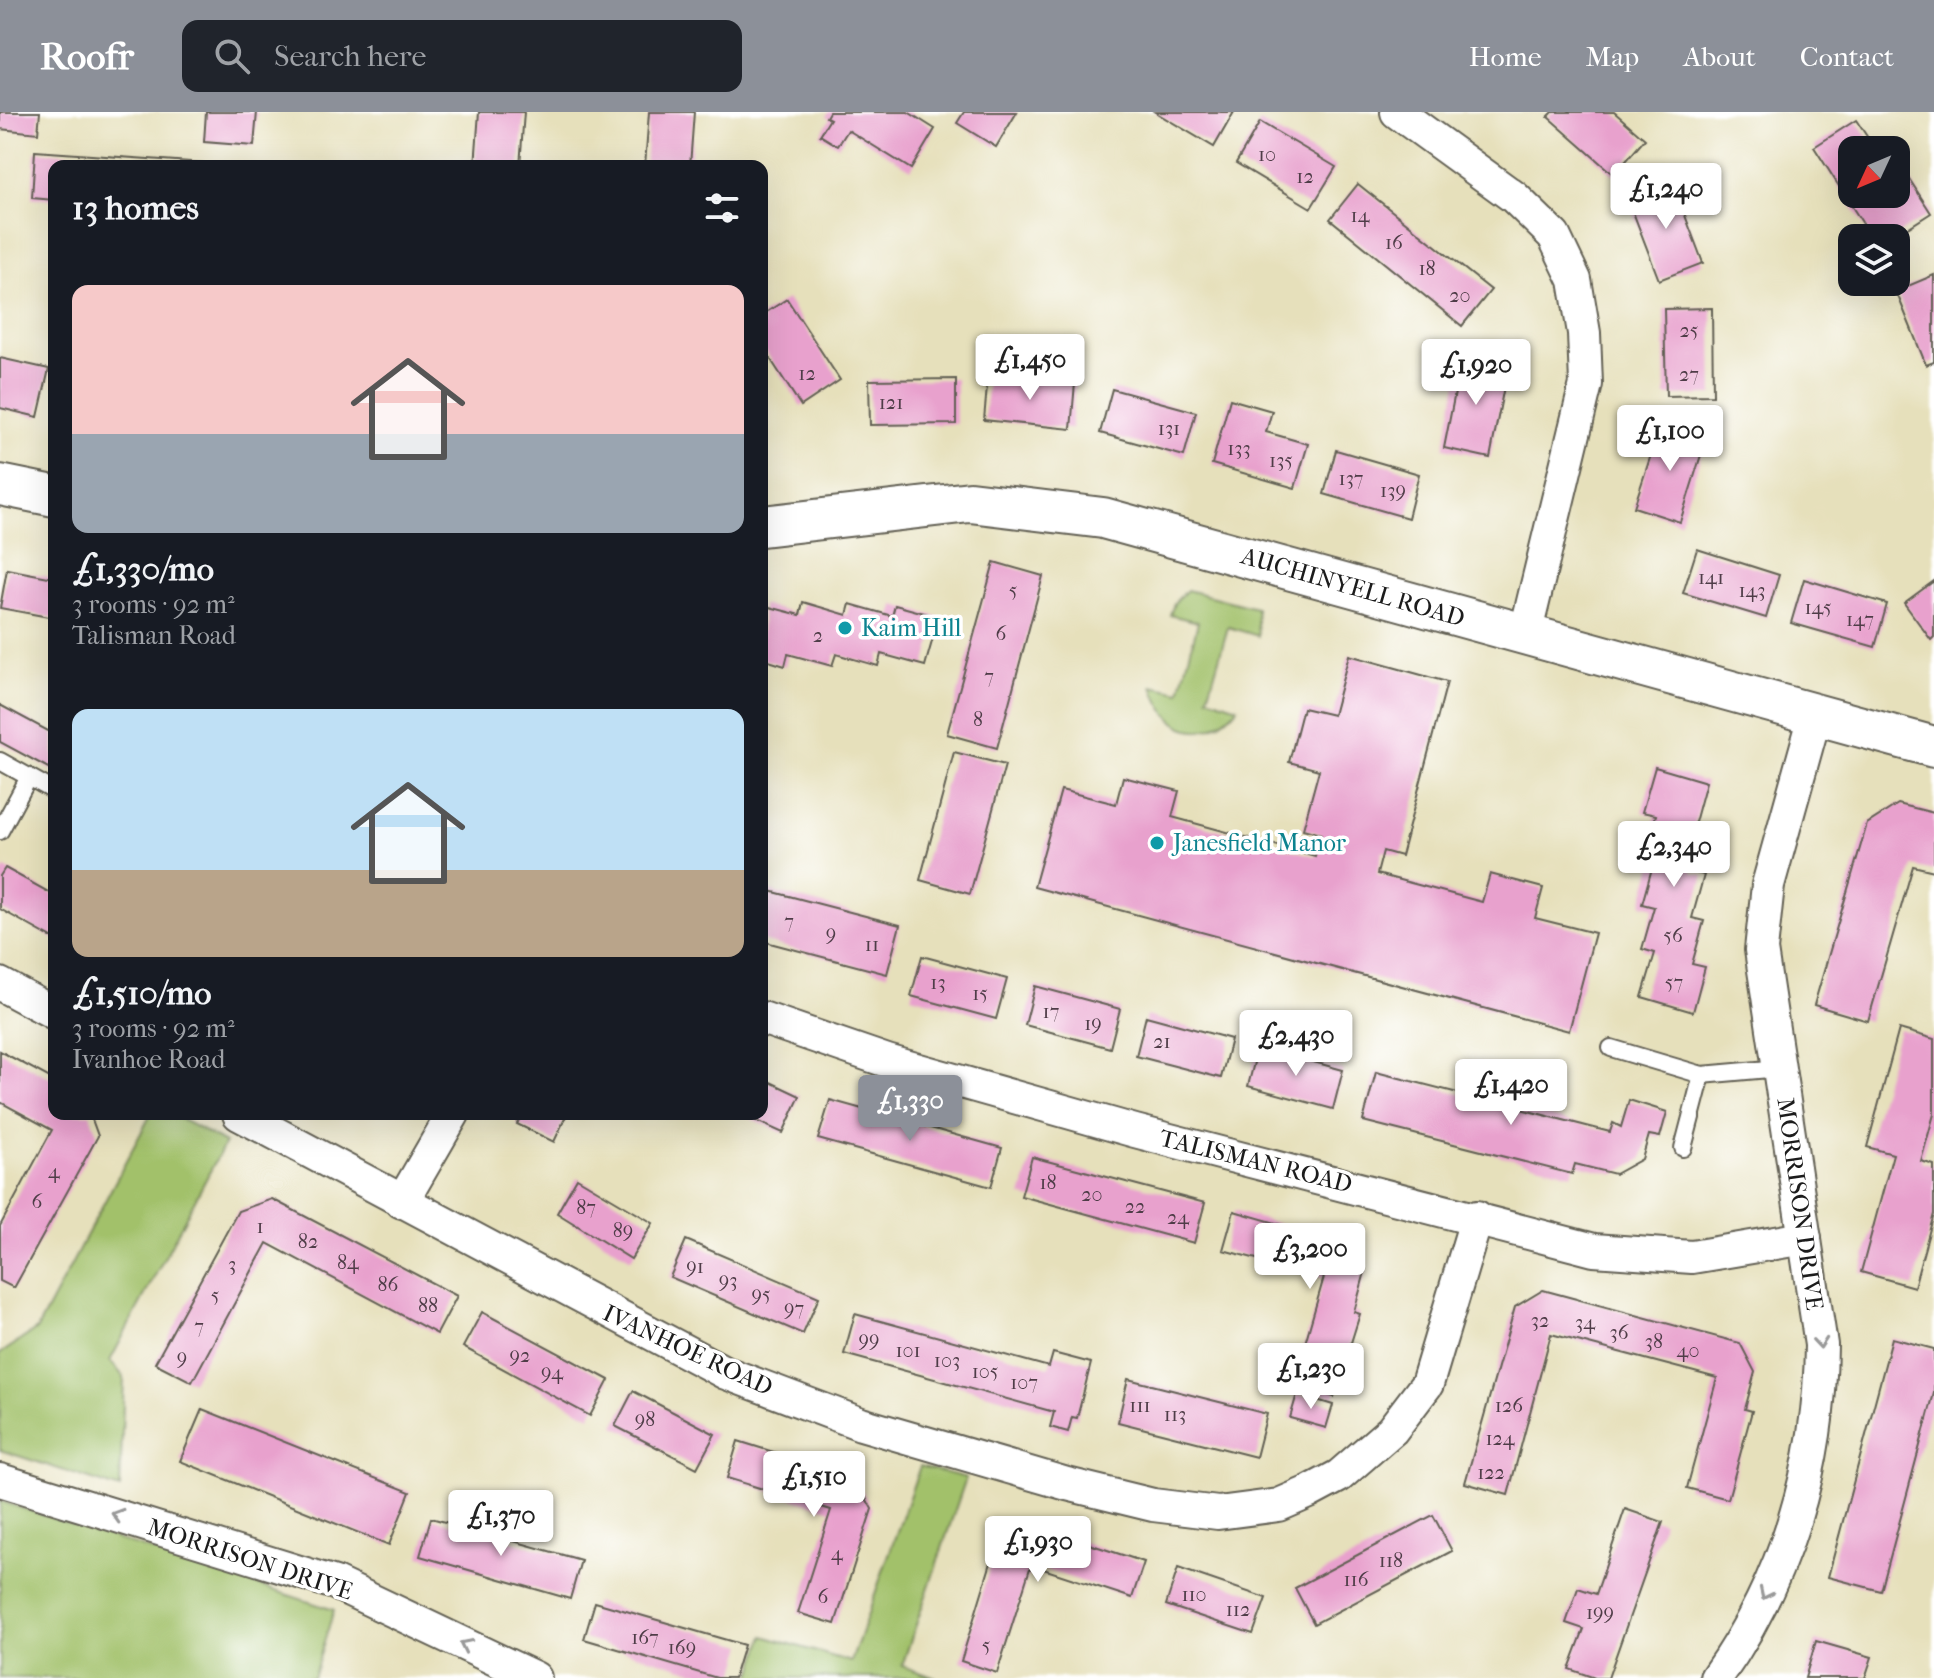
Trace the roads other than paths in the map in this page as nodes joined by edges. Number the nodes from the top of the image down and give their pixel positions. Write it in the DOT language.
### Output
graph roads {
  1 [pos="1397,112"];
  2 [pos="0,485"];
  3 [pos="48,495"];
  4 [pos="768,525"];
  5 [pos="1525,635"];
  6 [pos="1815,716"];
  7 [pos="1934,747"];
  8 [pos="0,761"];
  9 [pos="29,777"];
  10 [pos="48,788"];
  11 [pos="0,831"];
  12 [pos="0,984"];
  13 [pos="48,1010"];
  14 [pos="768,1020"];
  15 [pos="1611,1048"];
  16 [pos="1780,1068"];
  17 [pos="1702,1075"];
  18 [pos="250,1120"];
  19 [pos="450,1120"];
  20 [pos="1683,1148"];
  21 [pos="402,1202"];
  22 [pos="1477,1217"];
  23 [pos="1805,1238"];
  24 [pos="0,1480"];
  25 [pos="535,1678"];
  26 [pos="1716,1678"];
  1 -- 5 [label="street"];
  2 -- 3 [label="street"];
  4 -- 5 [label="street, AUCHINYELL ROAD"];
  5 -- 6 [label="street, AUCHINYELL ROAD"];
  6 -- 7 [label="street, AUCHINYELL ROAD"];
  6 -- 16 [label="street, MORRISON DRIVE"];
  8 -- 9 [label="lane"];
  9 -- 10 [label="lane"];
  9 -- 11 [label="lane"];
  12 -- 13 [label="street"];
  14 -- 22 [label="street, TALISMAN ROAD"];
  15 -- 17 [label="lane"];
  16 -- 17 [label="lane"];
  16 -- 23 [label="street, MORRISON DRIVE"];
  17 -- 20 [label="lane"];
  18 -- 21 [label="street, IVANHOE ROAD"];
  19 -- 21 [label="street"];
  21 -- 22 [label="street, IVANHOE ROAD"];
  22 -- 23 [label="street, TALISMAN ROAD"];
  23 -- 26 [label="street, MORRISON DRIVE, one-way"];
  25 -- 24 [label="street, MORRISON DRIVE, one-way"];
}
